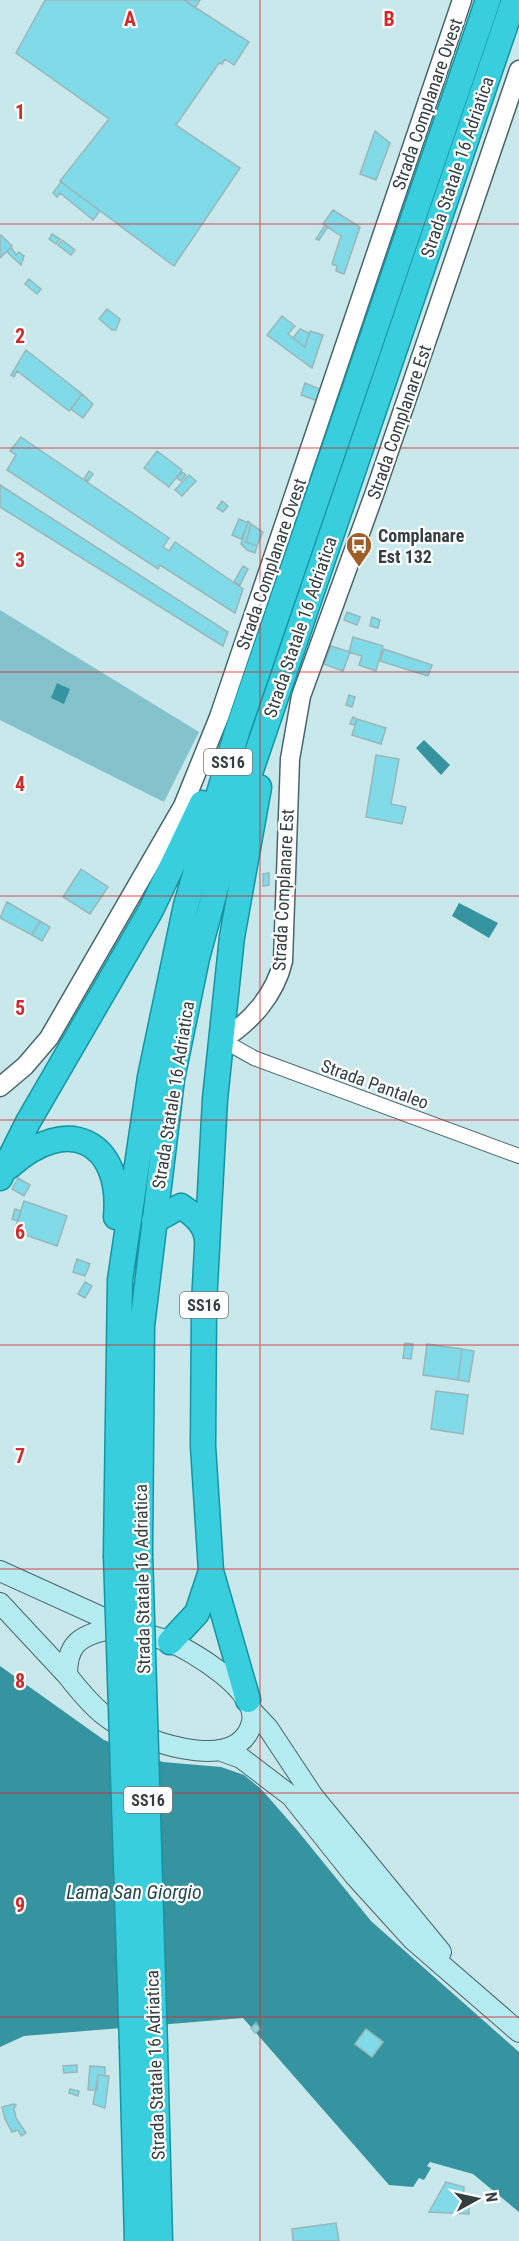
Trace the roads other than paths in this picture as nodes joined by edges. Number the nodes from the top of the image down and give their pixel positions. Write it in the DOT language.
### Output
graph roads {
  1 [pos="462,0"];
  2 [pos="488,0"];
  3 [pos="514,0"];
  4 [pos="519,70"];
  5 [pos="237,732"];
  6 [pos="262,736"];
  7 [pos="222,1040"];
  8 [pos="0,1087"];
  9 [pos="519,1156"];
  10 [pos="213,1165"];
  11 [pos="1,1172"];
  12 [pos="181,1206"];
  13 [pos="154,1221"];
  14 [pos="207,1246"];
  15 [pos="120,1281"];
  16 [pos="0,1571"];
  17 [pos="210,1571"];
  18 [pos="0,1603"];
  19 [pos="9,1618"];
  20 [pos="130,1630"];
  21 [pos="170,1642"];
  22 [pos="67,1675"];
  23 [pos="250,1705"];
  24 [pos="219,1750"];
  25 [pos="477,1996"];
  26 [pos="519,2032"];
  27 [pos="143,2047"];
  28 [pos="137,2241"];
  29 [pos="160,2241"];
  1 -- 8 [label="street, Strada Complanare Ovest"];
  2 -- 5 [label="highway, Strada Statale 16 Adriatica / SS16"];
  3 -- 6 [label="highway, Strada Statale 16 Adriatica / SS16"];
  4 -- 7 [label="street, Strada Complanare Est"];
  5 -- 11 [label="highway, SS16"];
  5 -- 15 [label="highway, Strada Statale 16 Adriatica / SS16"];
  6 -- 7 [label="highway, SS16"];
  6 -- 13 [label="highway, Strada Statale 16 Adriatica / SS16"];
  7 -- 9 [label="street, Strada Pantaleo"];
  7 -- 10 [label="highway, SS16"];
  10 -- 12 [label="highway, SS16"];
  10 -- 14 [label="highway, SS16"];
  11 -- 15 [label="highway, SS16"];
  12 -- 13 [label="highway, SS16"];
  12 -- 14 [label="highway, SS16"];
  13 -- 27 [label="highway, Strada Statale 16 Adriatica / SS16, bridge"];
  14 -- 17 [label="highway, SS16"];
  15 -- 27 [label="highway, Strada Statale 16 Adriatica / SS16, bridge"];
  16 -- 20 [label="main road"];
  17 -- 21 [label="highway"];
  17 -- 23 [label="highway, SS16"];
  18 -- 19 [label="main road"];
  19 -- 22 [label="main road"];
  20 -- 21 [label="main road"];
  20 -- 22 [label="main road"];
  21 -- 23 [label="main road"];
  22 -- 24 [label="main road"];
  23 -- 24 [label="main road"];
  23 -- 25 [label="main road"];
  24 -- 25 [label="main road"];
  25 -- 26 [label="main road"];
  27 -- 28 [label="highway, Strada Statale 16 Adriatica / SS16"];
  27 -- 29 [label="highway, Strada Statale 16 Adriatica / SS16"];
}
